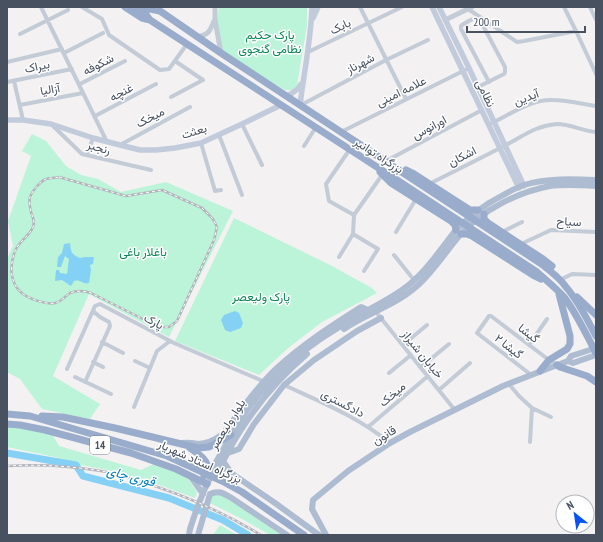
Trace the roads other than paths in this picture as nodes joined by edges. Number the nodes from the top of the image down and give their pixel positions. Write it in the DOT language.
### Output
graph roads {
  1 [pos="41,7"];
  2 [pos="82,7"];
  3 [pos="125,7"];
  4 [pos="135,7"];
  5 [pos="147,7"];
  6 [pos="215,7"];
  7 [pos="312,7"];
  8 [pos="318,7"];
  9 [pos="360,7"];
  10 [pos="402,7"];
  11 [pos="432,7"];
  12 [pos="439,7"];
  13 [pos="564,7"];
  14 [pos="590,7"];
  15 [pos="470,8"];
  16 [pos="158,9"];
  17 [pos="68,10"];
  18 [pos="47,20"];
  19 [pos="150,20"];
  20 [pos="215,20"];
  21 [pos="312,20"];
  22 [pos="596,20"];
  23 [pos="443,21"];
  24 [pos="368,23"];
  25 [pos="576,31"];
  26 [pos="103,33"];
  27 [pos="20,34"];
  28 [pos="197,37"];
  29 [pos="428,40"];
  30 [pos="187,44"];
  31 [pos="475,44"];
  32 [pos="470,46"];
  33 [pos="63,51"];
  34 [pos="308,52"];
  35 [pos="221,54"];
  36 [pos="386,60"];
  37 [pos="7,61"];
  38 [pos="125,61"];
  39 [pos="175,61"];
  40 [pos="484,61"];
  41 [pos="479,63"];
  42 [pos="469,68"];
  43 [pos="72,69"];
  44 [pos="463,71"];
  45 [pos="596,74"];
  46 [pos="14,81"];
  47 [pos="7,82"];
  48 [pos="303,82"];
  49 [pos="489,82"];
  50 [pos="80,84"];
  51 [pos="156,84"];
  52 [pos="478,87"];
  53 [pos="84,93"];
  54 [pos="287,96"];
  55 [pos="171,97"];
  56 [pos="406,99"];
  57 [pos="20,105"];
  58 [pos="281,105"];
  59 [pos="300,105"];
  60 [pos="482,106"];
  61 [pos="596,106"];
  62 [pos="190,107"];
  63 [pos="95,116"];
  64 [pos="7,120"];
  65 [pos="24,120"];
  66 [pos="51,124"];
  67 [pos="242,124"];
  68 [pos="492,124"];
  69 [pos="316,127"];
  70 [pos="341,132"];
  71 [pos="596,132"];
  72 [pos="219,134"];
  73 [pos="93,138"];
  74 [pos="107,142"];
  75 [pos="201,142"];
  76 [pos="120,145"];
  77 [pos="304,146"];
  78 [pos="503,147"];
  79 [pos="350,149"];
  80 [pos="87,156"];
  81 [pos="387,162"];
  82 [pos="371,164"];
  83 [pos="262,165"];
  84 [pos="151,170"];
  85 [pos="382,175"];
  86 [pos="596,180"];
  87 [pos="433,182"];
  88 [pos="563,183"];
  89 [pos="522,186"];
  90 [pos="596,186"];
  91 [pos="221,190"];
  92 [pos="242,195"];
  93 [pos="416,199"];
  94 [pos="462,206"];
  95 [pos="481,212"];
  96 [pos="354,215"];
  97 [pos="451,221"];
  98 [pos="522,222"];
  99 [pos="488,223"];
  100 [pos="396,232"];
  101 [pos="458,232"];
  102 [pos="502,232"];
  103 [pos="596,232"];
  104 [pos="353,234"];
  105 [pos="477,239"];
  106 [pos="521,244"];
  107 [pos="394,255"];
  108 [pos="339,257"];
  109 [pos="364,271"];
  110 [pos="596,275"];
  111 [pos="414,280"];
  112 [pos="560,280"];
  113 [pos="550,283"];
  114 [pos="567,287"];
  115 [pos="558,292"];
  116 [pos="93,311"];
  117 [pos="376,312"];
  118 [pos="596,315"];
  119 [pos="381,318"];
  120 [pos="547,320"];
  121 [pos="427,325"];
  122 [pos="477,333"];
  123 [pos="596,336"];
  124 [pos="170,341"];
  125 [pos="102,342"];
  126 [pos="449,344"];
  127 [pos="403,345"];
  128 [pos="529,345"];
  129 [pos="596,348"];
  130 [pos="123,353"];
  131 [pos="596,354"];
  132 [pos="411,355"];
  133 [pos="549,360"];
  134 [pos="135,361"];
  135 [pos="568,361"];
  136 [pos="93,362"];
  137 [pos="470,363"];
  138 [pos="557,365"];
  139 [pos="103,366"];
  140 [pos="421,367"];
  141 [pos="150,368"];
  142 [pos="66,369"];
  143 [pos="540,371"];
  144 [pos="389,373"];
  145 [pos="530,374"];
  146 [pos="428,376"];
  147 [pos="75,377"];
  148 [pos="85,382"];
  149 [pos="596,382"];
  150 [pos="266,383"];
  151 [pos="508,384"];
  152 [pos="284,385"];
  153 [pos="440,390"];
  154 [pos="111,394"];
  155 [pos="134,407"];
  156 [pos="532,408"];
  157 [pos="454,409"];
  158 [pos="7,414"];
  159 [pos="30,416"];
  160 [pos="551,417"];
  161 [pos="7,424"];
  162 [pos="368,427"];
  163 [pos="231,436"];
  164 [pos="530,442"];
  165 [pos="177,443"];
  166 [pos="390,443"];
  167 [pos="188,446"];
  168 [pos="228,453"];
  169 [pos="224,461"];
  170 [pos="210,472"];
  171 [pos="231,473"];
  172 [pos="190,476"];
  173 [pos="204,482"];
  174 [pos="202,494"];
  175 [pos="190,531"];
  176 [pos="198,535"];
  177 [pos="288,535"];
  178 [pos="304,535"];
  179 [pos="319,535"];
  180 [pos="326,535"];
  1 -- 18 [label="street"];
  2 -- 39 [label="street"];
  3 -- 19 [label="highway"];
  4 -- 19 [label="highway, بزرگراه توانیر"];
  5 -- 16 [label="highway, بزرگراه توانیر"];
  6 -- 20 [label="street"];
  7 -- 21 [label="main road"];
  8 -- 21 [label="main road"];
  9 -- 24 [label="street"];
  10 -- 24 [label="street, بابک"];
  11 -- 23 [label="main road, نظامی"];
  12 -- 23 [label="main road, نظامی"];
  13 -- 25 [label="street"];
  14 -- 22 [label="street"];
  15 -- 23 [label="street"];
  15 -- 25 [label="street"];
  16 -- 28 [label="highway, بزرگراه توانیر"];
  17 -- 18 [label="street"];
  18 -- 27 [label="street"];
  18 -- 33 [label="street"];
  19 -- 30 [label="highway, بزرگراه توانیر"];
  20 -- 28 [label="street"];
  20 -- 35 [label="street"];
  21 -- 34 [label="main road"];
  23 -- 42 [label="main road, نظامی"];
  23 -- 44 [label="main road, نظامی"];
  24 -- 34 [label="street, بابک"];
  24 -- 36 [label="street"];
  25 -- 45 [label="street"];
  26 -- 33 [label="street"];
  28 -- 35 [label="highway, بزرگراه توانیر"];
  29 -- 36 [label="street, شهرناز"];
  30 -- 39 [label="street"];
  30 -- 58 [label="highway, بزرگراه توانیر"];
  31 -- 32 [label="street"];
  32 -- 41 [label="street"];
  32 -- 49 [label="street"];
  33 -- 37 [label="street"];
  33 -- 43 [label="street"];
  34 -- 48 [label="main road"];
  35 -- 54 [label="highway, بزرگراه توانیر"];
  36 -- 56 [label="street"];
  36 -- 59 [label="street, شهرناز"];
  38 -- 50 [label="street, شکوفه"];
  39 -- 55 [label="street"];
  40 -- 41 [label="street"];
  41 -- 49 [label="street"];
  42 -- 44 [label="street, علامه امینی"];
  42 -- 52 [label="main road, نظامی"];
  43 -- 46 [label="street, بیراک"];
  43 -- 50 [label="street"];
  44 -- 56 [label="street, علامه امینی"];
  44 -- 60 [label="main road, نظامی"];
  46 -- 47 [label="street, بیراک"];
  46 -- 57 [label="street"];
  48 -- 54 [label="main road"];
  48 -- 59 [label="main road"];
  49 -- 52 [label="street"];
  50 -- 53 [label="street"];
  51 -- 63 [label="street, غنچه"];
  52 -- 60 [label="main road, نظامی"];
  53 -- 57 [label="street, آزالیا"];
  53 -- 63 [label="street"];
  54 -- 59 [label="highway, بزرگراه توانیر"];
  56 -- 70 [label="street, علامه امینی"];
  57 -- 65 [label="street"];
  58 -- 67 [label="main road, بعثت"];
  58 -- 69 [label="highway, بزرگراه توانیر"];
  59 -- 70 [label="highway, بزرگراه توانیر"];
  60 -- 68 [label="main road, نظامی"];
  60 -- 81 [label="street, اورانوس"];
  61 -- 68 [label="street, آیدین"];
  62 -- 76 [label="street, میخک"];
  63 -- 74 [label="street"];
  64 -- 65 [label="main road, بعثت"];
  65 -- 66 [label="main road, بعثت"];
  66 -- 73 [label="main road, بعثت"];
  66 -- 80 [label="street, رنجبر"];
  67 -- 72 [label="main road, بعثت"];
  67 -- 83 [label="street"];
  68 -- 78 [label="main road, نظامی"];
  69 -- 77 [label="street"];
  69 -- 79 [label="highway, بزرگراه توانیر"];
  70 -- 81 [label="highway, بزرگراه توانیر"];
  71 -- 78 [label="street, اشکان"];
  72 -- 75 [label="main road, بعثت"];
  72 -- 92 [label="street"];
  73 -- 74 [label="main road, بعثت"];
  73 -- 80 [label="street"];
  74 -- 76 [label="main road, بعثت"];
  75 -- 76 [label="main road, بعثت"];
  75 -- 91 [label="street"];
  78 -- 87 [label="street, اشکان"];
  78 -- 89 [label="main road, نظامی"];
  79 -- 82 [label="highway, بزرگراه توانیر"];
  79 -- 96 [label="street"];
  80 -- 84 [label="street, رنجبر"];
  81 -- 94 [label="highway"];
  81 -- 112 [label="highway, بزرگراه توانیر"];
  82 -- 85 [label="highway"];
  82 -- 113 [label="highway, بزرگراه توانیر"];
  85 -- 93 [label="highway"];
  85 -- 96 [label="street"];
  86 -- 88 [label="main road, بلوار ولیعصر"];
  88 -- 89 [label="main road, بلوار ولیعصر"];
  88 -- 90 [label="main road, بلوار ولیعصر"];
  88 -- 95 [label="main road, بلوار ولیعصر"];
  89 -- 95 [label="main road, بلوار ولیعصر"];
  93 -- 97 [label="highway"];
  93 -- 100 [label="street"];
  94 -- 95 [label="highway"];
  94 -- 97 [label="highway"];
  95 -- 99 [label="highway"];
  95 -- 101 [label="main road, بلوار ولیعصر"];
  96 -- 104 [label="street"];
  97 -- 101 [label="highway"];
  98 -- 102 [label="street"];
  99 -- 102 [label="highway"];
  99 -- 105 [label="highway"];
  101 -- 105 [label="highway"];
  101 -- 111 [label="main road, بلوار ولیعصر"];
  101 -- 117 [label="main road, بلوار ولیعصر"];
  102 -- 106 [label="highway"];
  103 -- 106 [label="street, سیاح"];
  104 -- 108 [label="street"];
  104 -- 109 [label="street"];
  105 -- 113 [label="highway"];
  106 -- 112 [label="highway"];
  107 -- 111 [label="street"];
  110 -- 112 [label="street"];
  111 -- 150 [label="main road, بلوار ولیعصر"];
  112 -- 114 [label="highway, بزرگراه توانیر"];
  113 -- 115 [label="highway, بزرگراه توانیر"];
  114 -- 118 [label="highway"];
  114 -- 123 [label="highway, بزرگراه توانیر"];
  115 -- 131 [label="highway, بزرگراه توانیر"];
  115 -- 133 [label="highway"];
  116 -- 124 [label="street, پارک"];
  116 -- 125 [label="street"];
  116 -- 142 [label="street"];
  117 -- 119 [label="street, خیابان شیراز"];
  117 -- 168 [label="main road, بلوار ولیعصر"];
  119 -- 127 [label="street, خیابان شیراز"];
  119 -- 152 [label="main road"];
  120 -- 128 [label="street"];
  121 -- 127 [label="street"];
  122 -- 128 [label="street, گیشا"];
  122 -- 145 [label="street, گیشا ۲"];
  124 -- 141 [label="street"];
  124 -- 150 [label="street, پارک"];
  125 -- 130 [label="street"];
  125 -- 136 [label="street"];
  126 -- 140 [label="street"];
  127 -- 132 [label="street, خیابان شیراز"];
  128 -- 133 [label="street, گیشا"];
  129 -- 135 [label="main road, قانون"];
  131 -- 135 [label="main road, قانون"];
  132 -- 140 [label="street, خیابان شیراز"];
  132 -- 144 [label="street"];
  133 -- 138 [label="street, گیشا"];
  133 -- 143 [label="highway"];
  134 -- 141 [label="street"];
  135 -- 138 [label="main road, قانون"];
  136 -- 139 [label="street"];
  136 -- 148 [label="street"];
  137 -- 153 [label="street"];
  138 -- 143 [label="main road, قانون"];
  138 -- 149 [label="highway"];
  140 -- 146 [label="street, خیابان شیراز"];
  141 -- 155 [label="street"];
  143 -- 145 [label="main road, قانون"];
  145 -- 151 [label="main road, قانون"];
  146 -- 153 [label="street, خیابان شیراز"];
  146 -- 162 [label="street, میخک"];
  147 -- 148 [label="street"];
  148 -- 154 [label="street"];
  150 -- 163 [label="main road, بلوار ولیعصر"];
  150 -- 165 [label="main road"];
  151 -- 156 [label="street"];
  151 -- 157 [label="main road, قانون"];
  152 -- 162 [label="street, دادگستری"];
  152 -- 168 [label="main road"];
  153 -- 157 [label="street, خیابان شیراز"];
  156 -- 160 [label="street"];
  156 -- 164 [label="street"];
  157 -- 166 [label="main road, قانون"];
  158 -- 159 [label="highway, بزرگراه استاد شهریار"];
  159 -- 165 [label="highway"];
  159 -- 178 [label="highway, بزرگراه استاد شهریار"];
  161 -- 172 [label="highway, بزرگراه استاد شهریار / 14"];
  162 -- 166 [label="street, دادگستری"];
  163 -- 167 [label="highway"];
  163 -- 170 [label="main road, بلوار ولیعصر"];
  165 -- 167 [label="highway"];
  166 -- 180 [label="main road, قانون"];
  167 -- 170 [label="highway"];
  168 -- 169 [label="main road, بلوار ولیعصر"];
  169 -- 170 [label="main road, بلوار ولیعصر"];
  169 -- 171 [label="main road"];
  170 -- 171 [label="main road"];
  170 -- 173 [label="highway"];
  171 -- 179 [label="main road"];
  172 -- 173 [label="highway, بزرگراه استاد شهریار"];
  172 -- 174 [label="main road"];
  173 -- 174 [label="main road"];
  174 -- 175 [label="main road"];
  176 -- 177 [label="main road"];
}
